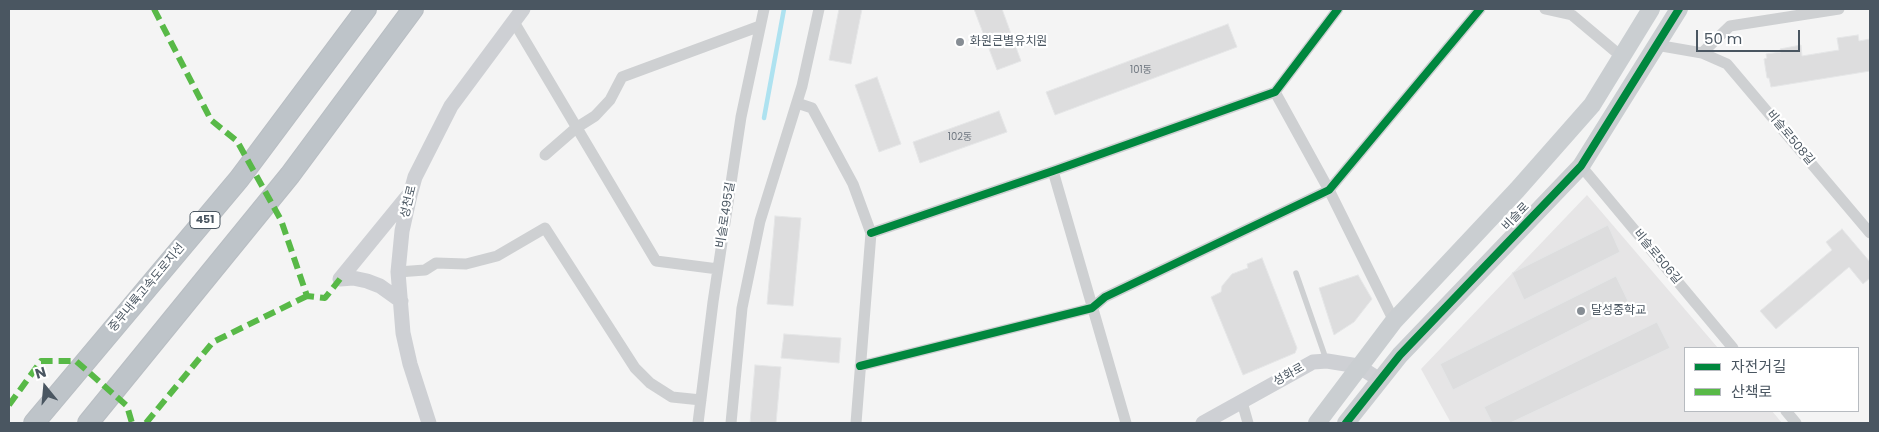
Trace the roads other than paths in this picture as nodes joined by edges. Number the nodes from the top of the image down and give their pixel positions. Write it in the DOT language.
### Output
graph roads {
  1 [pos="366,9"];
  2 [pos="414,9"];
  3 [pos="523,9"];
  4 [pos="764,9"];
  5 [pos="819,9"];
  6 [pos="1338,9"];
  7 [pos="1480,9"];
  8 [pos="1545,9"];
  9 [pos="1651,9"];
  10 [pos="1679,9"];
  11 [pos="1839,9"];
  12 [pos="514,22"];
  13 [pos="760,26"];
  14 [pos="1660,40"];
  15 [pos="1702,53"];
  16 [pos="1622,57"];
  17 [pos="1275,92"];
  18 [pos="797,103"];
  19 [pos="576,128"];
  20 [pos="545,155"];
  21 [pos="1581,166"];
  22 [pos="1053,171"];
  23 [pos="1329,190"];
  24 [pos="410,194"];
  25 [pos="871,233"];
  26 [pos="1870,234"];
  27 [pos="718,269"];
  28 [pos="398,272"];
  29 [pos="1296,273"];
  30 [pos="1431,284"];
  31 [pos="401,301"];
  32 [pos="1092,308"];
  33 [pos="1394,321"];
  34 [pos="1424,330"];
  35 [pos="1732,347"];
  36 [pos="1327,361"];
  37 [pos="860,366"];
  38 [pos="1358,366"];
  39 [pos="1380,380"];
  40 [pos="701,400"];
  41 [pos="1242,402"];
  42 [pos="1787,412"];
  43 [pos="34,423"];
  44 [pos="88,423"];
  45 [pos="429,423"];
  46 [pos="698,423"];
  47 [pos="731,423"];
  48 [pos="856,423"];
  49 [pos="1126,423"];
  50 [pos="1202,423"];
  51 [pos="1248,423"];
  52 [pos="1317,423"];
  53 [pos="1346,423"];
  54 [pos="1796,423"];
  1 -- 43 [label="highway, 중부내륙고속도로지선 / 451"];
  2 -- 44 [label="highway"];
  3 -- 12 [label="main road, 성천로"];
  4 -- 13 [label="street, 비슬로495길"];
  5 -- 18 [label="street"];
  6 -- 17 [label="street"];
  7 -- 23 [label="street"];
  8 -- 16 [label="street"];
  9 -- 16 [label="main road, 비슬로"];
  10 -- 14 [label="main road, 비슬로"];
  11 -- 15 [label="street"];
  12 -- 19 [label="street"];
  12 -- 24 [label="main road, 성천로"];
  13 -- 19 [label="street"];
  13 -- 27 [label="street, 비슬로495길"];
  14 -- 15 [label="street, 비슬로508길"];
  14 -- 21 [label="main road, 비슬로"];
  15 -- 26 [label="street, 비슬로508길"];
  16 -- 30 [label="main road, 비슬로"];
  17 -- 22 [label="street"];
  17 -- 23 [label="street"];
  18 -- 25 [label="street"];
  18 -- 47 [label="street"];
  19 -- 20 [label="street"];
  19 -- 27 [label="street"];
  21 -- 34 [label="main road, 비슬로"];
  21 -- 35 [label="street, 비슬로506길"];
  22 -- 25 [label="street"];
  22 -- 32 [label="street"];
  23 -- 32 [label="street"];
  23 -- 33 [label="street"];
  24 -- 28 [label="main road, 성천로"];
  24 -- 31 [label="main road"];
  25 -- 37 [label="street"];
  27 -- 40 [label="street, 비슬로495길"];
  28 -- 31 [label="main road, 성천로"];
  28 -- 40 [label="street"];
  29 -- 36 [label="lane"];
  30 -- 33 [label="main road, 비슬로"];
  30 -- 34 [label="main road"];
  31 -- 45 [label="main road, 성천로"];
  32 -- 37 [label="street"];
  32 -- 49 [label="street"];
  33 -- 38 [label="main road, 비슬로"];
  34 -- 39 [label="main road, 비슬로"];
  36 -- 38 [label="main road, 성화로"];
  36 -- 41 [label="main road, 성화로"];
  37 -- 48 [label="street"];
  38 -- 39 [label="main road, 성화로"];
  38 -- 52 [label="main road, 비슬로"];
  39 -- 53 [label="main road, 비슬로"];
  40 -- 46 [label="street, 비슬로495길"];
  41 -- 50 [label="main road, 성화로"];
  41 -- 51 [label="street"];
  42 -- 54 [label="street"];
}
